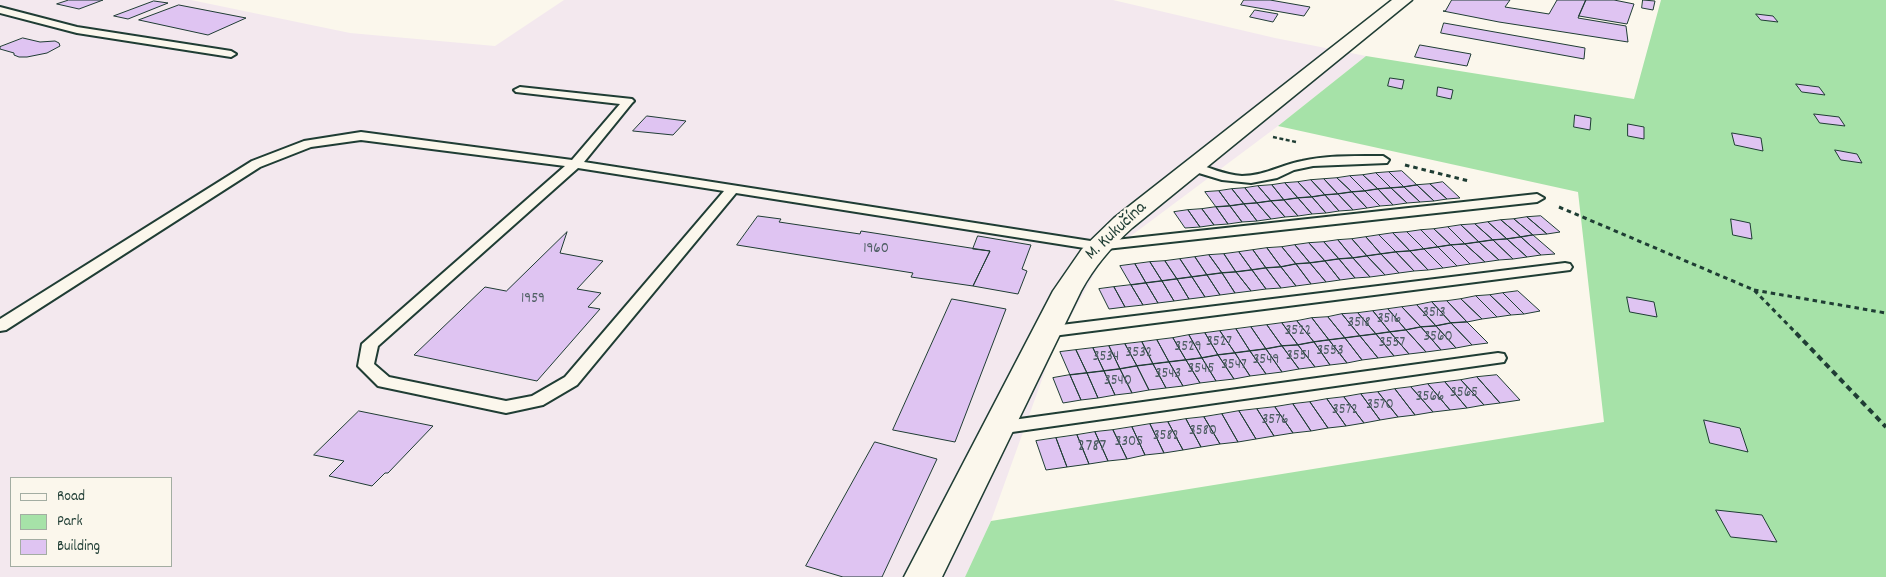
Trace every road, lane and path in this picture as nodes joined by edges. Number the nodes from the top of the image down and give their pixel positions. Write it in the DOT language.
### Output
graph roads {
  1 [pos="1403,0"];
  2 [pos="0,10"];
  3 [pos="231,54"];
  4 [pos="520,90"];
  5 [pos="1245,126"];
  6 [pos="1301,143"];
  7 [pos="1383,160"];
  8 [pos="575,164"];
  9 [pos="1193,167"];
  10 [pos="1470,181"];
  11 [pos="733,189"];
  12 [pos="1538,198"];
  13 [pos="1097,246"];
  14 [pos="1566,267"];
  15 [pos="1754,290"];
  16 [pos="1886,313"];
  17 [pos="0,326"];
  18 [pos="1045,332"];
  19 [pos="1498,358"];
  20 [pos="1886,427"];
  21 [pos="998,428"];
  22 [pos="922,577"];
  1 -- 5 [label="street, M. Kukučína"];
  2 -- 3 [label="lane"];
  4 -- 8 [label="lane"];
  5 -- 6 [label="path"];
  5 -- 9 [label="street, M. Kukučína"];
  7 -- 9 [label="lane"];
  7 -- 10 [label="path"];
  8 -- 11 [label="lane"];
  8 -- 11 [label="lane"];
  8 -- 17 [label="lane"];
  9 -- 13 [label="street, M. Kukučína"];
  11 -- 13 [label="lane"];
  12 -- 13 [label="lane"];
  12 -- 15 [label="path"];
  13 -- 18 [label="street, M. Kukučína"];
  14 -- 18 [label="lane"];
  15 -- 16 [label="path"];
  15 -- 20 [label="path"];
  18 -- 21 [label="street, M. Kukučína"];
  19 -- 21 [label="lane"];
  21 -- 22 [label="street, M. Kukučína"];
}
